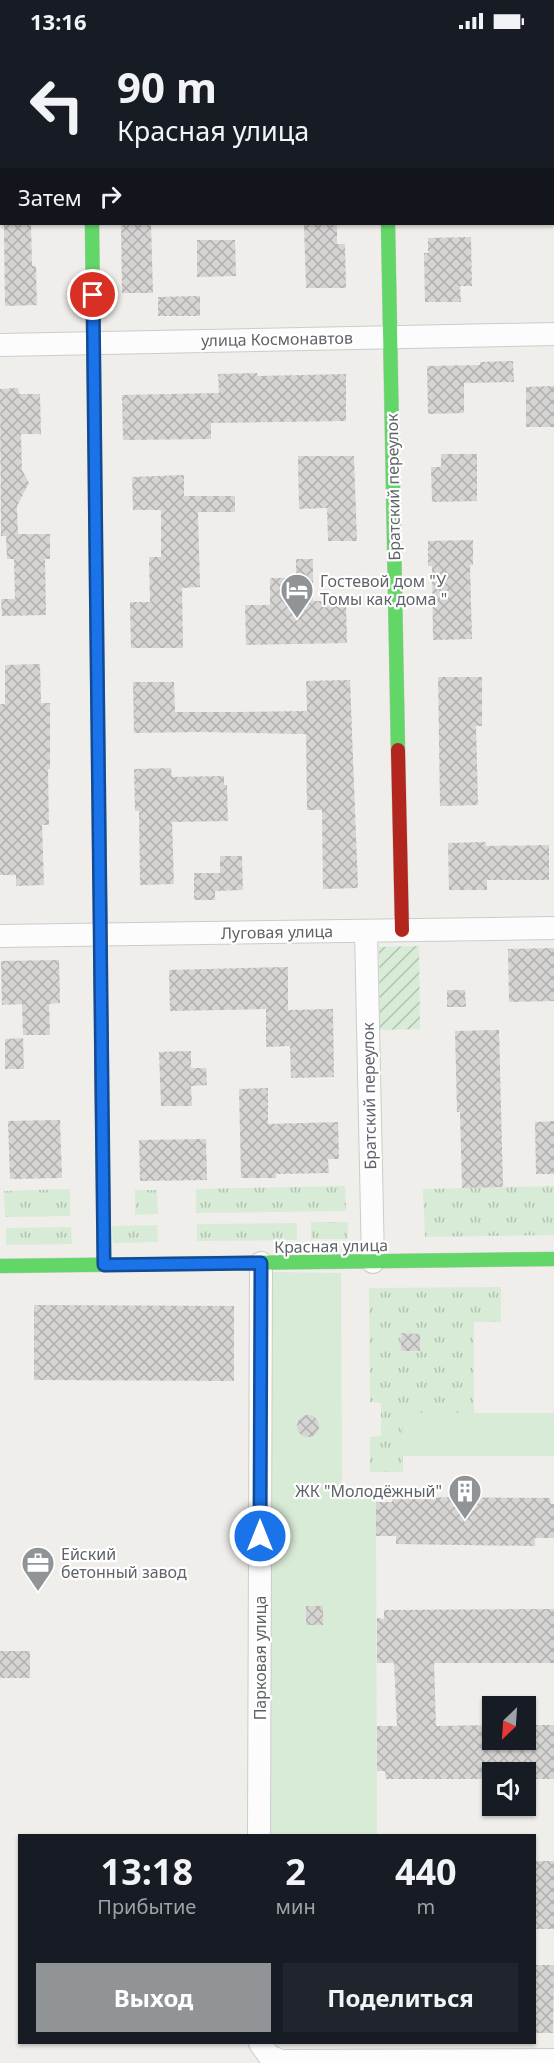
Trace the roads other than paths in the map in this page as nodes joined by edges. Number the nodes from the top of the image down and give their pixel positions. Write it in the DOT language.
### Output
graph roads {
  1 [pos="92,225"];
  2 [pos="388,225"];
  3 [pos="554,334"];
  4 [pos="391,337"];
  5 [pos="93,343"];
  6 [pos="0,345"];
  7 [pos="554,928"];
  8 [pos="402,930"];
  9 [pos="366,931"];
  10 [pos="100,934"];
  11 [pos="0,936"];
  12 [pos="554,1259"];
  13 [pos="373,1262"];
  14 [pos="261,1263"];
  15 [pos="104,1265"];
  16 [pos="0,1266"];
  17 [pos="260,1834"];
  18 [pos="261,2044"];
  19 [pos="554,2060"];
  20 [pos="319,2062"];
  1 -- 5 [label="street"];
  2 -- 4 [label="street, Братский переулок"];
  3 -- 4 [label="street, улица Космонавтов"];
  4 -- 5 [label="street, улица Космонавтов"];
  4 -- 8 [label="street, Братский переулок"];
  5 -- 6 [label="street, улица Космонавтов"];
  5 -- 10 [label="street"];
  7 -- 8 [label="street, Луговая улица"];
  8 -- 9 [label="street, Луговая улица"];
  9 -- 10 [label="street, Луговая улица"];
  9 -- 13 [label="street, Братский переулок"];
  10 -- 11 [label="street, Луговая улица"];
  10 -- 15 [label="street"];
  12 -- 13 [label="street, Красная улица"];
  13 -- 14 [label="street, Красная улица"];
  14 -- 15 [label="street, Красная улица"];
  14 -- 17 [label="street, Парковая улица"];
  15 -- 16 [label="street, Красная улица"];
  18 -- 20 [label="street"];
  19 -- 20 [label="street"];
}
